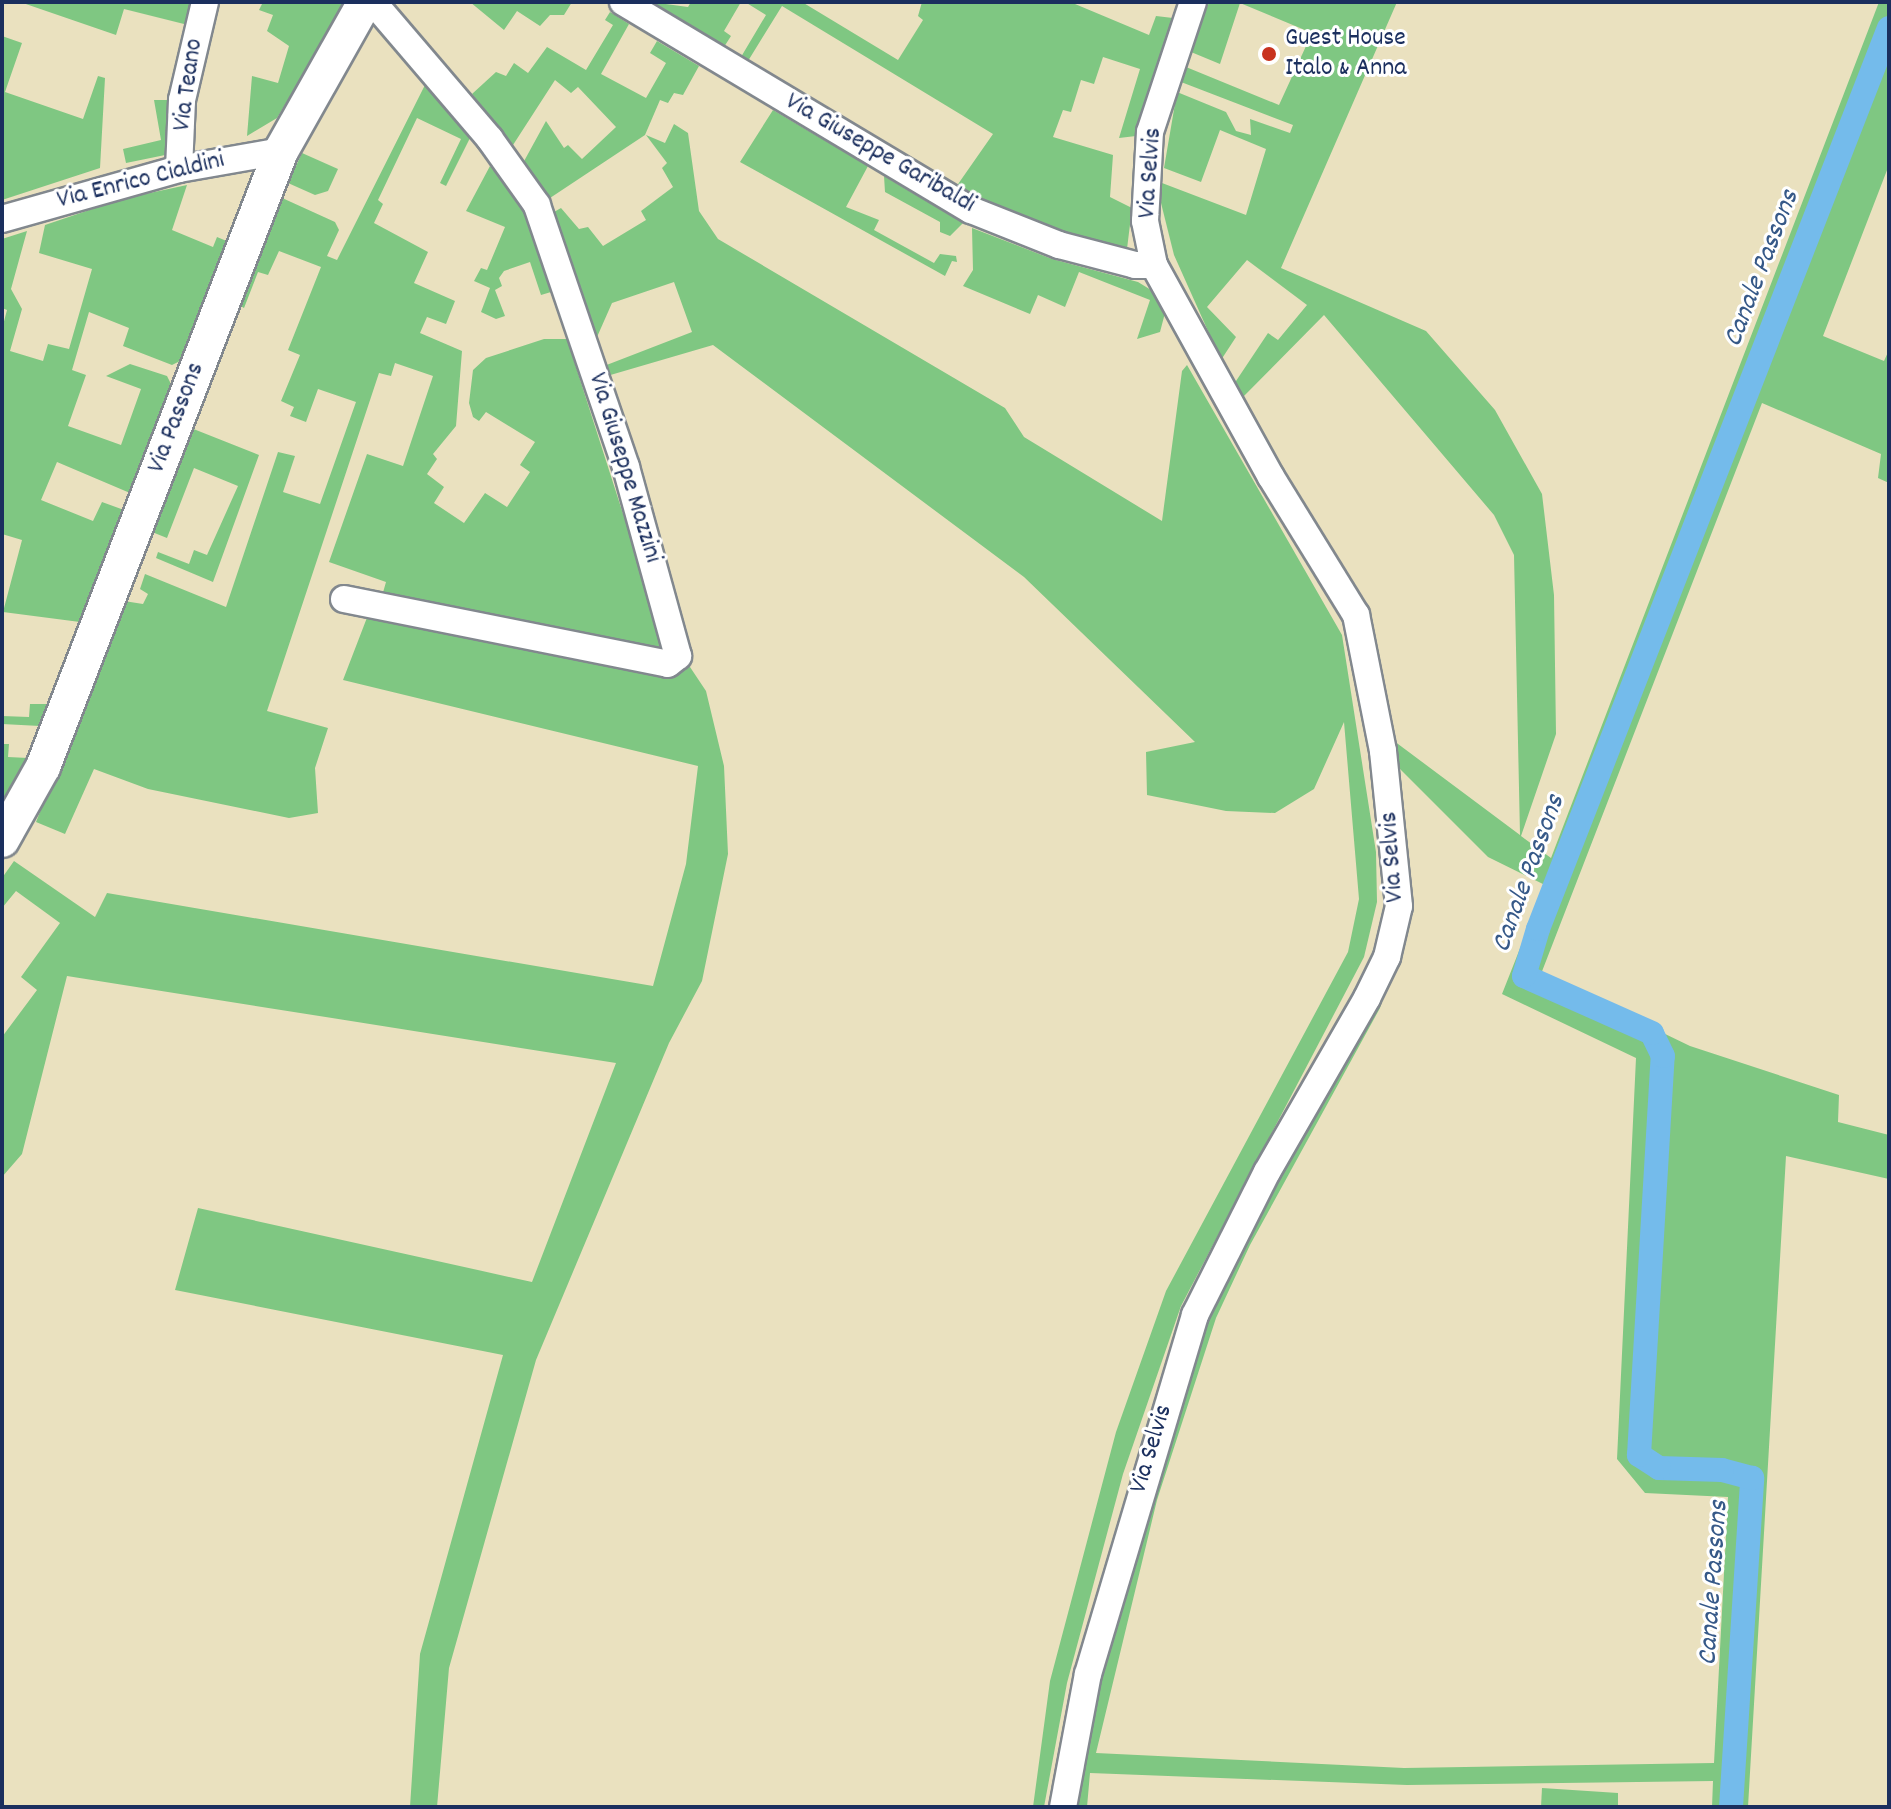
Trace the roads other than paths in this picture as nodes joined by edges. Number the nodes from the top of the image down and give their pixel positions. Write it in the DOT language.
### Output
graph roads {
  1 [pos="205,2"];
  2 [pos="365,2"];
  3 [pos="373,2"];
  4 [pos="623,2"];
  5 [pos="1193,2"];
  6 [pos="281,151"];
  7 [pos="179,169"];
  8 [pos="2,219"];
  9 [pos="1154,265"];
  10 [pos="344,599"];
  11 [pos="2,840"];
  12 [pos="1063,1807"];
  1 -- 7 [label="street, Via Teano"];
  2 -- 6 [label="street, Via Passons"];
  3 -- 10 [label="street, Via Giuseppe Mazzini"];
  4 -- 9 [label="street, Via Giuseppe Garibaldi"];
  5 -- 9 [label="street, Via Selvis"];
  6 -- 7 [label="street, Via Enrico Cialdini"];
  6 -- 11 [label="street, Via Passons"];
  7 -- 8 [label="street, Via Enrico Cialdini"];
  9 -- 12 [label="street, Via Selvis"];
}
